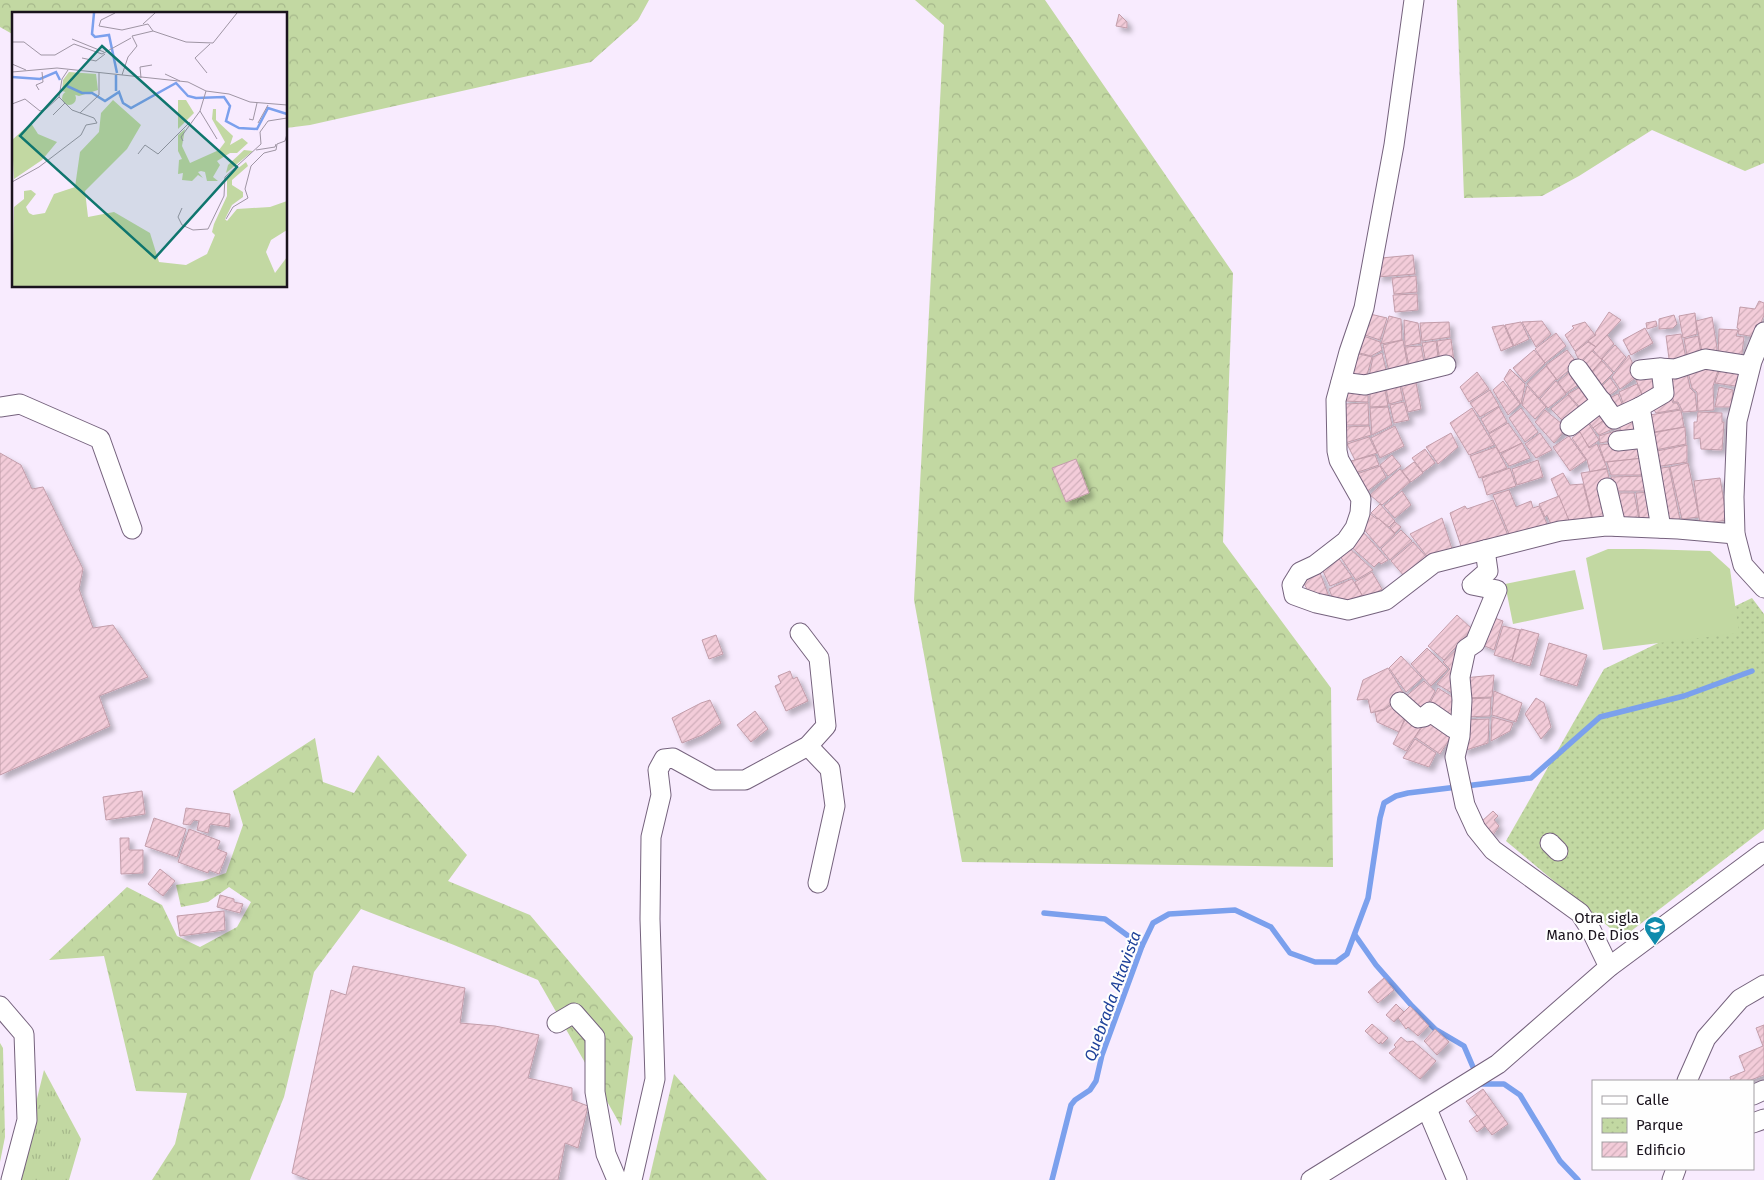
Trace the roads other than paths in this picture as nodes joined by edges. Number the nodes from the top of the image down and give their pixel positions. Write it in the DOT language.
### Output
graph roads {
  1 [pos="1414,0"];
  2 [pos="1764,332"];
  3 [pos="1446,365"];
  4 [pos="1750,366"];
  5 [pos="1660,368"];
  6 [pos="1578,369"];
  7 [pos="1640,370"];
  8 [pos="1341,382"];
  9 [pos="1602,401"];
  10 [pos="0,407"];
  11 [pos="1640,407"];
  12 [pos="1570,426"];
  13 [pos="1645,438"];
  14 [pos="1618,442"];
  15 [pos="1607,488"];
  16 [pos="1616,526"];
  17 [pos="1661,528"];
  18 [pos="132,529"];
  19 [pos="1735,534"];
  20 [pos="1485,550"];
  21 [pos="1764,588"];
  22 [pos="800,633"];
  23 [pos="1400,702"];
  24 [pos="1460,730"];
  25 [pos="808,746"];
  26 [pos="1764,852"];
  27 [pos="818,883"];
  28 [pos="1609,967"];
  29 [pos="1764,984"];
  30 [pos="0,1006"];
  31 [pos="557,1023"];
  32 [pos="1687,1080"];
  33 [pos="1427,1109"];
  34 [pos="11,1180"];
  35 [pos="617,1180"];
  36 [pos="632,1180"];
  37 [pos="1311,1180"];
  38 [pos="1458,1180"];
  1 -- 8 [label="street"];
  2 -- 4 [label="street"];
  3 -- 8 [label="street"];
  4 -- 5 [label="street"];
  4 -- 19 [label="street"];
  5 -- 7 [label="street"];
  5 -- 11 [label="street"];
  6 -- 9 [label="street"];
  8 -- 20 [label="street"];
  9 -- 11 [label="street"];
  9 -- 12 [label="street"];
  10 -- 18 [label="street"];
  11 -- 13 [label="street"];
  13 -- 14 [label="street"];
  13 -- 17 [label="street"];
  15 -- 16 [label="street"];
  16 -- 17 [label="street"];
  16 -- 20 [label="street"];
  17 -- 19 [label="street"];
  19 -- 21 [label="street"];
  20 -- 24 [label="street"];
  22 -- 25 [label="street"];
  23 -- 24 [label="street"];
  24 -- 28 [label="street"];
  25 -- 27 [label="street"];
  25 -- 36 [label="street"];
  26 -- 28 [label="street"];
  28 -- 33 [label="street"];
  29 -- 32 [label="street"];
  30 -- 34 [label="street"];
  31 -- 35 [label="street"];
  33 -- 37 [label="street"];
  33 -- 38 [label="street"];
}
